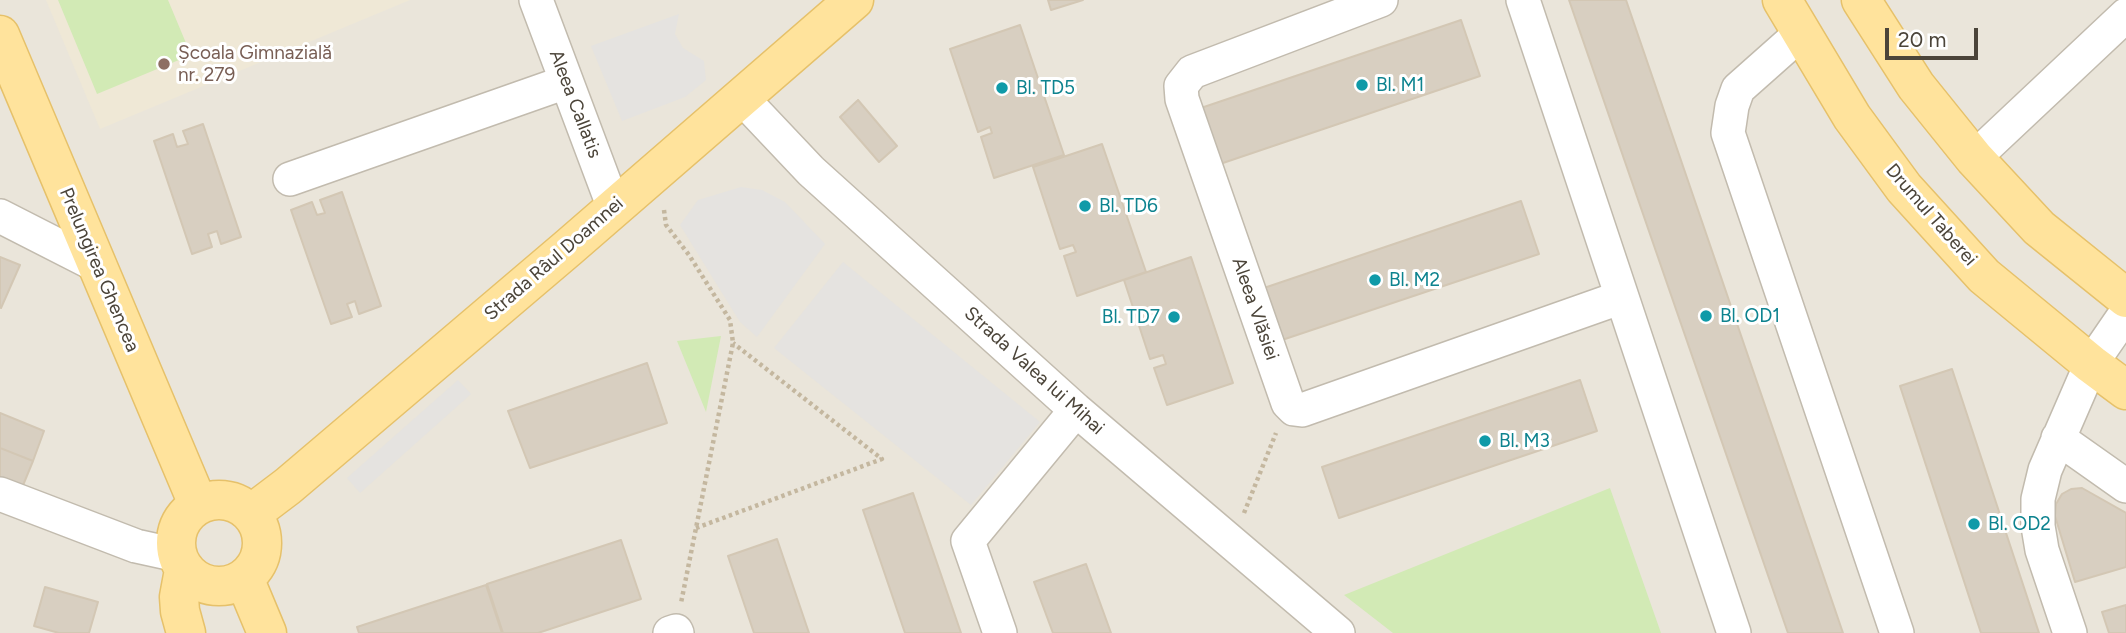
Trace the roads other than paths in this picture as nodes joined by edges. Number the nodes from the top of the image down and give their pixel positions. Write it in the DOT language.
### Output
graph roads {
  1 [pos="536,0"];
  2 [pos="854,0"];
  3 [pos="1381,0"];
  4 [pos="1522,0"];
  5 [pos="1782,0"];
  6 [pos="1861,0"];
  7 [pos="2126,15"];
  8 [pos="1800,34"];
  9 [pos="0,35"];
  10 [pos="566,82"];
  11 [pos="741,97"];
  12 [pos="1974,158"];
  13 [pos="290,178"];
  14 [pos="614,208"];
  15 [pos="0,216"];
  16 [pos="98,266"];
  17 [pos="1622,297"];
  18 [pos="2126,299"];
  19 [pos="2126,313"];
  20 [pos="2091,365"];
  21 [pos="2126,390"];
  22 [pos="1076,410"];
  23 [pos="2058,438"];
  24 [pos="2126,486"];
  25 [pos="0,494"];
  26 [pos="198,504"];
  27 [pos="251,514"];
  28 [pos="180,563"];
  29 [pos="244,578"];
  30 [pos="186,633"];
  31 [pos="267,633"];
  32 [pos="1000,633"];
  33 [pos="1338,633"];
  34 [pos="1734,633"];
  35 [pos="1897,633"];
  36 [pos="2070,633"];
  1 -- 10 [label="street, Aleea Callatis"];
  2 -- 11 [label="main road, Strada Râul Doamnei"];
  3 -- 17 [label="street, Aleea Vlăsiei"];
  4 -- 17 [label="street"];
  5 -- 8 [label="main road, Drumul Taberei"];
  6 -- 12 [label="main road"];
  7 -- 12 [label="street"];
  8 -- 20 [label="main road, Drumul Taberei"];
  8 -- 35 [label="street"];
  9 -- 16 [label="main road, Prelungirea Ghencea"];
  10 -- 13 [label="street"];
  10 -- 14 [label="street, Aleea Callatis"];
  11 -- 14 [label="main road, Strada Râul Doamnei"];
  11 -- 22 [label="street, Strada Valea lui Mihai"];
  12 -- 18 [label="main road"];
  14 -- 27 [label="main road, Strada Râul Doamnei"];
  15 -- 16 [label="street"];
  16 -- 26 [label="main road, Prelungirea Ghencea"];
  17 -- 34 [label="street"];
  19 -- 20 [label="street"];
  20 -- 21 [label="main road, Drumul Taberei"];
  20 -- 23 [label="street"];
  22 -- 32 [label="street"];
  22 -- 33 [label="street, Strada Valea lui Mihai"];
  23 -- 24 [label="street"];
  23 -- 36 [label="street"];
  25 -- 28 [label="street"];
  26 -- 27 [label="main road"];
  26 -- 28 [label="main road"];
  27 -- 29 [label="main road"];
  28 -- 29 [label="main road"];
  28 -- 30 [label="main road"];
  29 -- 31 [label="main road"];
}
